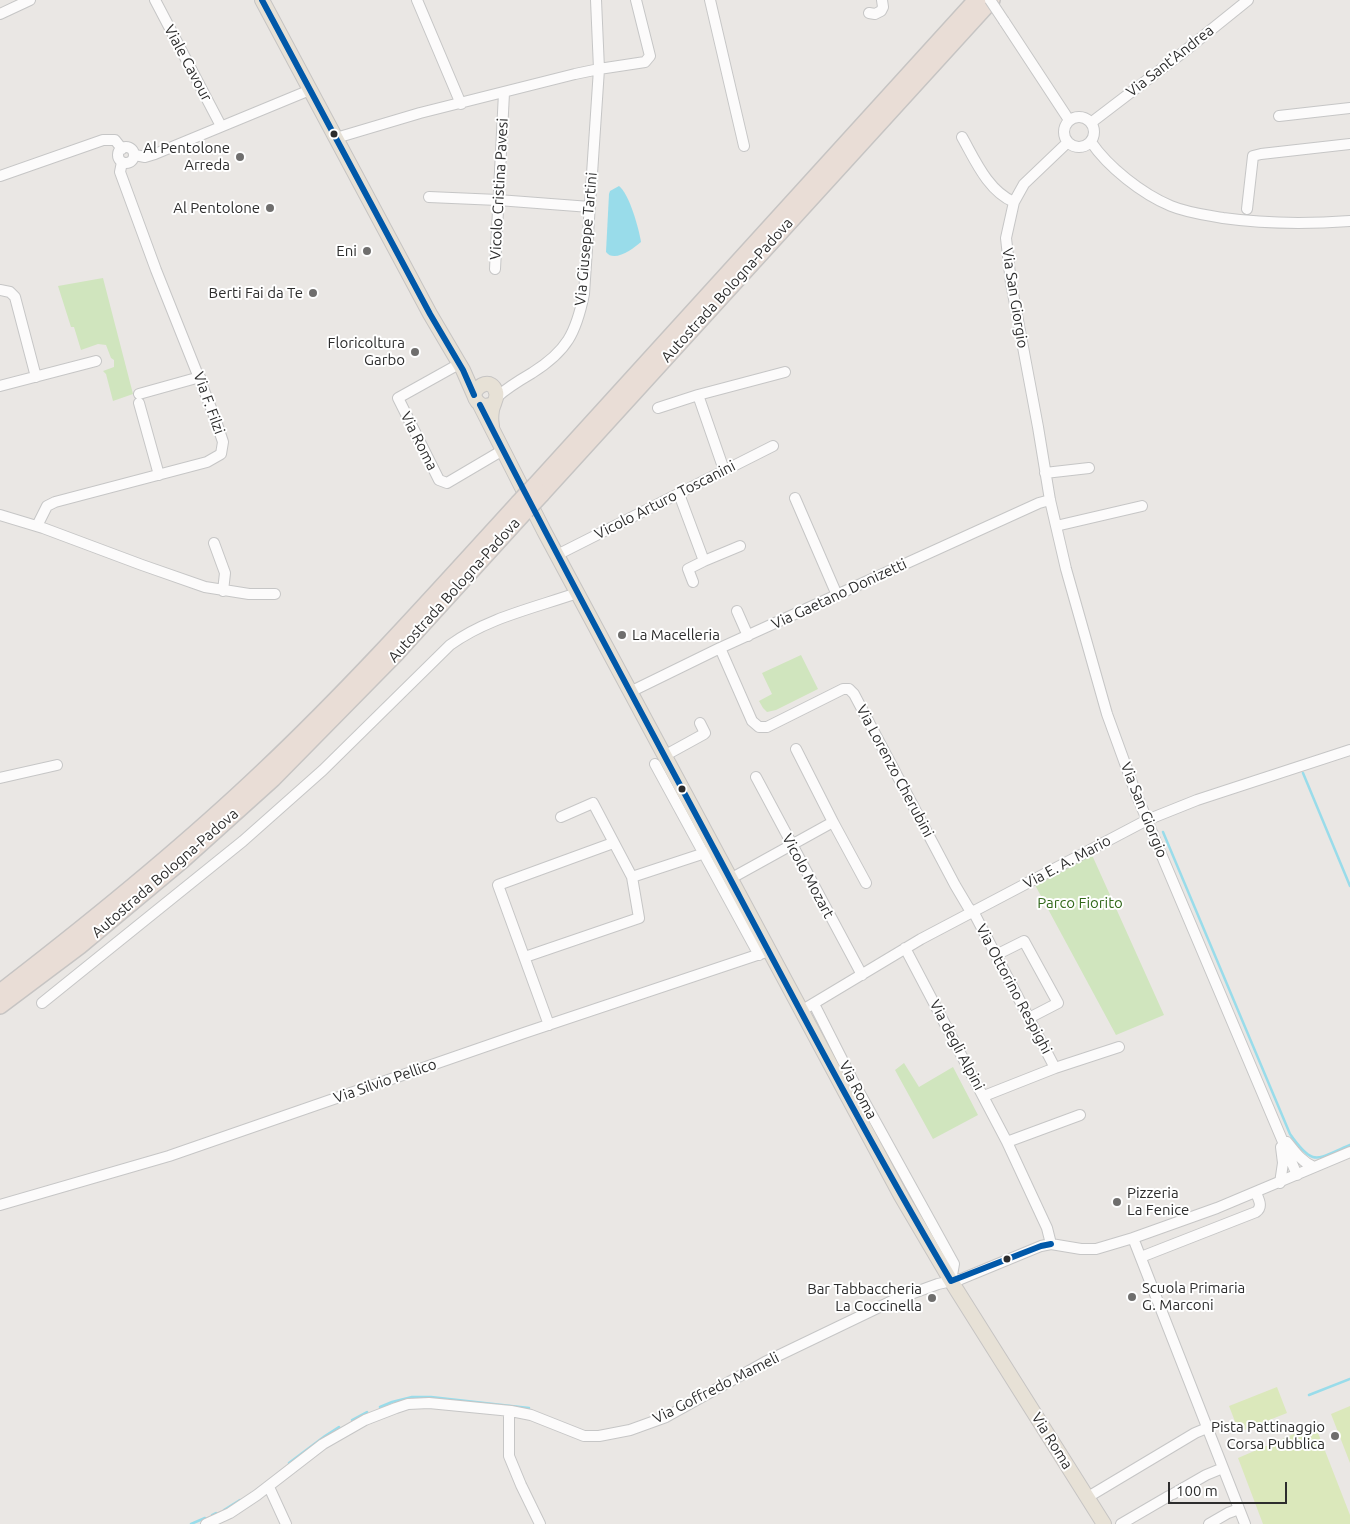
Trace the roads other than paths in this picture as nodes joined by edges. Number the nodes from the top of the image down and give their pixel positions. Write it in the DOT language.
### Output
graph roads {
  1 [pos="30,0"];
  2 [pos="155,0"];
  3 [pos="262,0"];
  4 [pos="417,0"];
  5 [pos="596,0"];
  6 [pos="636,0"];
  7 [pos="710,0"];
  8 [pos="882,0"];
  9 [pos="976,0"];
  10 [pos="991,0"];
  11 [pos="1248,0"];
  12 [pos="869,13"];
  13 [pos="0,14"];
  14 [pos="599,69"];
  15 [pos="310,90"];
  16 [pos="504,93"];
  17 [pos="489,97"];
  18 [pos="461,104"];
  19 [pos="1350,108"];
  20 [pos="503,109"];
  21 [pos="1279,116"];
  22 [pos="1069,120"];
  23 [pos="1092,122"];
  24 [pos="221,126"];
  25 [pos="962,137"];
  26 [pos="336,138"];
  27 [pos="1068,142"];
  28 [pos="1090,142"];
  29 [pos="1350,144"];
  30 [pos="744,146"];
  31 [pos="122,149"];
  32 [pos="135,155"];
  33 [pos="122,162"];
  34 [pos="0,176"];
  35 [pos="429,197"];
  36 [pos="498,200"];
  37 [pos="1014,202"];
  38 [pos="590,207"];
  39 [pos="1247,209"];
  40 [pos="1350,221"];
  41 [pos="495,269"];
  42 [pos="0,290"];
  43 [pos="96,362"];
  44 [pos="461,367"];
  45 [pos="785,372"];
  46 [pos="36,377"];
  47 [pos="200,377"];
  48 [pos="0,386"];
  49 [pos="487,395"];
  50 [pos="698,395"];
  51 [pos="658,408"];
  52 [pos="773,446"];
  53 [pos="503,450"];
  54 [pos="1089,468"];
  55 [pos="724,470"];
  56 [pos="1046,473"];
  57 [pos="159,475"];
  58 [pos="539,489"];
  59 [pos="679,494"];
  60 [pos="795,498"];
  61 [pos="1050,500"];
  62 [pos="1142,506"];
  63 [pos="522,507"];
  64 [pos="0,515"];
  65 [pos="37,526"];
  66 [pos="1056,526"];
  67 [pos="214,543"];
  68 [pos="740,546"];
  69 [pos="557,555"];
  70 [pos="704,561"];
  71 [pos="693,582"];
  72 [pos="223,591"];
  73 [pos="577,593"];
  74 [pos="275,594"];
  75 [pos="837,596"];
  76 [pos="737,611"];
  77 [pos="748,636"];
  78 [pos="720,648"];
  79 [pos="630,692"];
  80 [pos="700,723"];
  81 [pos="796,749"];
  82 [pos="1350,750"];
  83 [pos="660,760"];
  84 [pos="56,765"];
  85 [pos="756,777"];
  86 [pos="0,778"];
  87 [pos="562,817"];
  88 [pos="1147,820"];
  89 [pos="834,822"];
  90 [pos="613,843"];
  91 [pos="791,845"];
  92 [pos="709,852"];
  93 [pos="632,877"];
  94 [pos="730,879"];
  95 [pos="866,883"];
  96 [pos="972,912"];
  97 [pos="905,948"];
  98 [pos="764,953"];
  99 [pos="996,955"];
  100 [pos="525,957"];
  101 [pos="862,975"];
  102 [pos="0,992"];
  103 [pos="42,1004"];
  104 [pos="814,1004"];
  105 [pos="0,1006"];
  106 [pos="801,1011"];
  107 [pos="1029,1018"];
  108 [pos="549,1025"];
  109 [pos="1119,1047"];
  110 [pos="1055,1068"];
  111 [pos="984,1096"];
  112 [pos="1080,1115"];
  113 [pos="1280,1134"];
  114 [pos="1007,1142"];
  115 [pos="1350,1152"];
  116 [pos="1314,1167"];
  117 [pos="1297,1175"];
  118 [pos="1280,1183"];
  119 [pos="1256,1193"];
  120 [pos="0,1205"];
  121 [pos="1196,1216"];
  122 [pos="1203,1233"];
  123 [pos="1133,1238"];
  124 [pos="1051,1244"];
  125 [pos="1141,1257"];
  126 [pos="951,1281"];
  127 [pos="509,1411"];
  128 [pos="1207,1428"];
  129 [pos="1223,1468"];
  130 [pos="269,1487"];
  131 [pos="1088,1497"];
  132 [pos="1238,1509"];
  133 [pos="206,1524"];
  134 [pos="286,1524"];
  135 [pos="540,1524"];
  136 [pos="1104,1524"];
  137 [pos="1121,1524"];
  138 [pos="1209,1524"];
  139 [pos="1244,1524"];
  1 -- 13 [label="street"];
  2 -- 24 [label="street, Viale Cavour"];
  3 -- 15 [label="main road"];
  4 -- 18 [label="street"];
  5 -- 14 [label="street, Via Giuseppe Tartini"];
  6 -- 14 [label="street"];
  7 -- 30 [label="street"];
  8 -- 12 [label="street"];
  9 -- 58 [label="highway, Autostrada Bologna-Padova"];
  10 -- 22 [label="street, bridge"];
  10 -- 58 [label="highway, Autostrada Bologna-Padova"];
  11 -- 23 [label="street, Via Sant'Andrea"];
  14 -- 16 [label="street"];
  14 -- 38 [label="street, Via Giuseppe Tartini"];
  15 -- 24 [label="street"];
  15 -- 26 [label="main road"];
  16 -- 17 [label="street"];
  16 -- 20 [label="street, Vicolo Cristina Pavesi"];
  17 -- 18 [label="street"];
  17 -- 20 [label="street, Vicolo Cristina Pavesi"];
  18 -- 26 [label="street"];
  19 -- 21 [label="street"];
  20 -- 36 [label="street, Vicolo Cristina Pavesi"];
  22 -- 23 [label="street"];
  22 -- 27 [label="street"];
  23 -- 28 [label="street"];
  24 -- 32 [label="street"];
  25 -- 37 [label="street"];
  26 -- 44 [label="main road"];
  27 -- 28 [label="street"];
  27 -- 37 [label="street, Via San Giorgio"];
  28 -- 40 [label="street"];
  29 -- 39 [label="street"];
  31 -- 32 [label="street"];
  31 -- 33 [label="street"];
  31 -- 34 [label="street"];
  32 -- 33 [label="street"];
  33 -- 47 [label="street, Via F. Filzi"];
  35 -- 36 [label="street"];
  36 -- 38 [label="street"];
  36 -- 41 [label="street, Vicolo Cristina Pavesi"];
  37 -- 56 [label="street, Via San Giorgio"];
  38 -- 49 [label="street, Via Giuseppe Tartini"];
  42 -- 46 [label="street"];
  43 -- 46 [label="street"];
  44 -- 49 [label="main road"];
  44 -- 53 [label="street, Via Roma"];
  45 -- 50 [label="street"];
  46 -- 48 [label="street"];
  47 -- 57 [label="street"];
  47 -- 57 [label="street, Via F. Filzi"];
  49 -- 53 [label="main road, Via Roma"];
  50 -- 51 [label="street"];
  50 -- 55 [label="street"];
  52 -- 55 [label="street, Vicolo Arturo Toscanini"];
  53 -- 69 [label="main road, Via Roma"];
  54 -- 56 [label="street"];
  55 -- 59 [label="street, Vicolo Arturo Toscanini"];
  56 -- 61 [label="street, Via San Giorgio"];
  57 -- 65 [label="street, Via F. Filzi"];
  58 -- 63 [label="highway, Autostrada Bologna-Padova, bridge"];
  59 -- 69 [label="street, Vicolo Arturo Toscanini"];
  59 -- 70 [label="street"];
  60 -- 75 [label="street"];
  61 -- 66 [label="street, Via San Giorgio"];
  61 -- 75 [label="street, Via Gaetano Donizetti"];
  62 -- 66 [label="street"];
  63 -- 102 [label="highway, Autostrada Bologna-Padova"];
  63 -- 105 [label="highway, Autostrada Bologna-Padova"];
  64 -- 65 [label="street"];
  65 -- 72 [label="street"];
  66 -- 88 [label="street, Via San Giorgio"];
  67 -- 72 [label="street"];
  68 -- 70 [label="street"];
  69 -- 73 [label="main road, Via Roma"];
  70 -- 71 [label="street"];
  72 -- 74 [label="street"];
  73 -- 79 [label="main road, Via Roma"];
  73 -- 103 [label="street"];
  75 -- 77 [label="street, Via Gaetano Donizetti"];
  76 -- 77 [label="street"];
  77 -- 78 [label="street, Via Gaetano Donizetti"];
  78 -- 79 [label="street, Via Gaetano Donizetti"];
  78 -- 96 [label="street, Via Lorenzo Cherubini"];
  79 -- 83 [label="main road, Via Roma"];
  80 -- 83 [label="street"];
  81 -- 89 [label="street"];
  82 -- 88 [label="street, Via E. A. Mario"];
  83 -- 92 [label="main road, Via Roma"];
  84 -- 86 [label="street"];
  85 -- 91 [label="street, Vicolo Mozart"];
  87 -- 90 [label="street"];
  88 -- 96 [label="street, Via E. A. Mario"];
  88 -- 113 [label="street, Via San Giorgio"];
  89 -- 91 [label="street"];
  89 -- 95 [label="street"];
  90 -- 93 [label="street"];
  90 -- 100 [label="street"];
  91 -- 94 [label="street"];
  91 -- 101 [label="street, Vicolo Mozart"];
  92 -- 93 [label="street"];
  92 -- 94 [label="main road, Via Roma"];
  92 -- 98 [label="street, Via Roma"];
  93 -- 100 [label="street"];
  94 -- 98 [label="main road, Via Roma"];
  96 -- 97 [label="street, Via E. A. Mario"];
  96 -- 99 [label="street, Via Ottorino Respighi"];
  97 -- 101 [label="street, Via E. A. Mario"];
  97 -- 111 [label="street, Via degli Alpini"];
  98 -- 106 [label="main road, Via Roma"];
  98 -- 108 [label="street, Via Silvio Pellico"];
  99 -- 107 [label="street, Via Ottorino Respighi"];
  99 -- 107 [label="street"];
  100 -- 108 [label="street"];
  101 -- 104 [label="street, Via E. A. Mario"];
  104 -- 106 [label="street, Via E. A. Mario"];
  104 -- 126 [label="street, Via Roma"];
  106 -- 126 [label="main road, Via Roma"];
  107 -- 110 [label="street, Via Ottorino Respighi"];
  108 -- 120 [label="street, Via Silvio Pellico"];
  109 -- 110 [label="street"];
  110 -- 111 [label="street"];
  111 -- 114 [label="street, Via degli Alpini"];
  112 -- 114 [label="street"];
  113 -- 116 [label="street, Via San Giorgio"];
  113 -- 117 [label="street, Via San Giorgio"];
  113 -- 118 [label="street, Via San Giorgio"];
  114 -- 124 [label="street, Via degli Alpini"];
  115 -- 116 [label="street"];
  116 -- 117 [label="street"];
  117 -- 118 [label="street"];
  118 -- 119 [label="street"];
  119 -- 121 [label="street"];
  119 -- 122 [label="street"];
  121 -- 122 [label="street"];
  121 -- 123 [label="street"];
  122 -- 125 [label="street"];
  123 -- 124 [label="street"];
  123 -- 125 [label="street"];
  124 -- 126 [label="street, Via Goffredo Mameli"];
  125 -- 128 [label="street"];
  126 -- 127 [label="street, Via Goffredo Mameli"];
  126 -- 131 [label="main road, Via Roma"];
  127 -- 130 [label="street, Via Goffredo Mameli"];
  127 -- 135 [label="street"];
  128 -- 129 [label="street"];
  128 -- 131 [label="street"];
  129 -- 132 [label="street"];
  129 -- 137 [label="street"];
  130 -- 133 [label="street, Via Goffredo Mameli"];
  130 -- 134 [label="street"];
  131 -- 136 [label="main road, Via Roma"];
  132 -- 138 [label="street"];
  132 -- 139 [label="street"];
}
